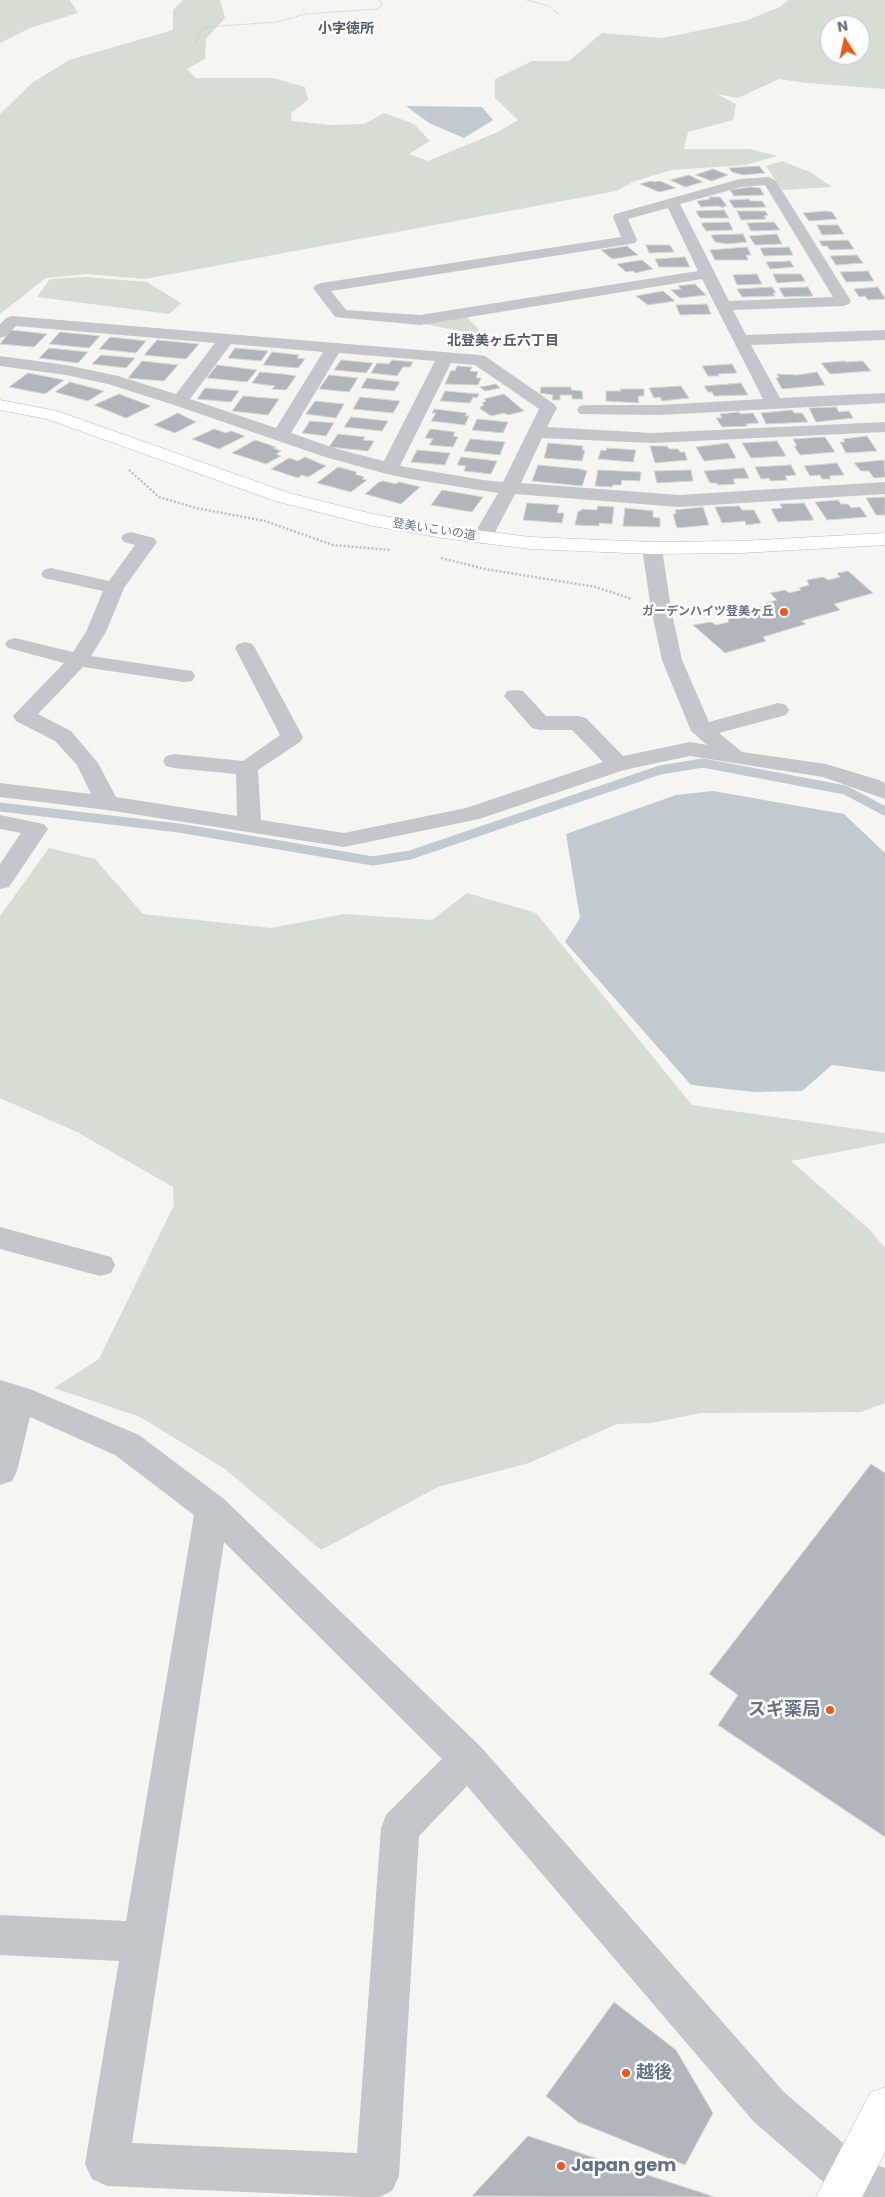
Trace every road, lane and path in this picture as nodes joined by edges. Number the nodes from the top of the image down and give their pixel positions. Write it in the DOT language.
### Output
graph roads {
  1 [pos="380,0"];
  2 [pos="527,0"];
  3 [pos="558,14"];
  4 [pos="194,44"];
  5 [pos="672,202"];
  6 [pos="708,274"];
  7 [pos="725,306"];
  8 [pos="0,333"];
  9 [pos="885,335"];
  10 [pos="226,339"];
  11 [pos="740,340"];
  12 [pos="334,348"];
  13 [pos="445,357"];
  14 [pos="0,361"];
  15 [pos="885,398"];
  16 [pos="180,401"];
  17 [pos="774,404"];
  18 [pos="0,405"];
  19 [pos="586,410"];
  20 [pos="885,427"];
  21 [pos="536,432"];
  22 [pos="281,436"];
  23 [pos="389,469"];
  24 [pos="885,488"];
  25 [pos="508,490"];
  26 [pos="131,538"];
  27 [pos="482,538"];
  28 [pos="885,539"];
  29 [pos="652,548"];
  30 [pos="51,574"];
  31 [pos="114,588"];
  32 [pos="15,644"];
  33 [pos="245,648"];
  34 [pos="78,660"];
  35 [pos="184,676"];
  36 [pos="515,696"];
  37 [pos="778,710"];
  38 [pos="702,731"];
  39 [pos="737,758"];
  40 [pos="174,761"];
  41 [pos="618,764"];
  42 [pos="247,768"];
  43 [pos="0,790"];
  44 [pos="885,792"];
  45 [pos="107,803"];
  46 [pos="0,822"];
  47 [pos="249,825"];
  48 [pos="0,882"];
  49 [pos="0,1238"];
  50 [pos="100,1265"];
  51 [pos="9,1396"];
  52 [pos="0,1471"];
  53 [pos="212,1509"];
  54 [pos="468,1760"];
  55 [pos="0,1935"];
  56 [pos="143,1942"];
  57 [pos="885,2108"];
  58 [pos="857,2188"];
  1 -- 4 [label="path"];
  2 -- 3 [label="path"];
  5 -- 6 [label="street"];
  5 -- 6 [label="street"];
  5 -- 7 [label="street"];
  6 -- 7 [label="street"];
  7 -- 11 [label="street"];
  8 -- 10 [label="street"];
  9 -- 11 [label="street"];
  10 -- 12 [label="street"];
  10 -- 16 [label="street"];
  11 -- 17 [label="street"];
  12 -- 13 [label="street"];
  12 -- 22 [label="street"];
  13 -- 21 [label="street"];
  13 -- 23 [label="street"];
  14 -- 16 [label="street"];
  15 -- 17 [label="street"];
  16 -- 22 [label="street"];
  17 -- 19 [label="street"];
  18 -- 27 [label="street, 登美いこいの道"];
  20 -- 21 [label="street"];
  21 -- 25 [label="street"];
  22 -- 23 [label="street"];
  23 -- 25 [label="street"];
  24 -- 25 [label="street"];
  25 -- 27 [label="street"];
  26 -- 31 [label="street"];
  27 -- 29 [label="street, 登美いこいの道"];
  28 -- 29 [label="street, 登美いこいの道"];
  29 -- 38 [label="street"];
  30 -- 31 [label="street"];
  31 -- 34 [label="street"];
  32 -- 34 [label="street"];
  33 -- 42 [label="street"];
  34 -- 35 [label="street"];
  34 -- 45 [label="street"];
  36 -- 41 [label="street"];
  37 -- 38 [label="street"];
  38 -- 39 [label="street"];
  39 -- 41 [label="street"];
  39 -- 44 [label="street"];
  40 -- 42 [label="street"];
  41 -- 47 [label="street"];
  42 -- 47 [label="street"];
  43 -- 45 [label="street"];
  45 -- 47 [label="street"];
  46 -- 48 [label="street"];
  49 -- 50 [label="street"];
  51 -- 52 [label="street"];
  51 -- 53 [label="street"];
  53 -- 54 [label="street"];
  53 -- 56 [label="street"];
  54 -- 56 [label="street"];
  54 -- 58 [label="street"];
  55 -- 56 [label="street"];
  57 -- 58 [label="street"];
}
